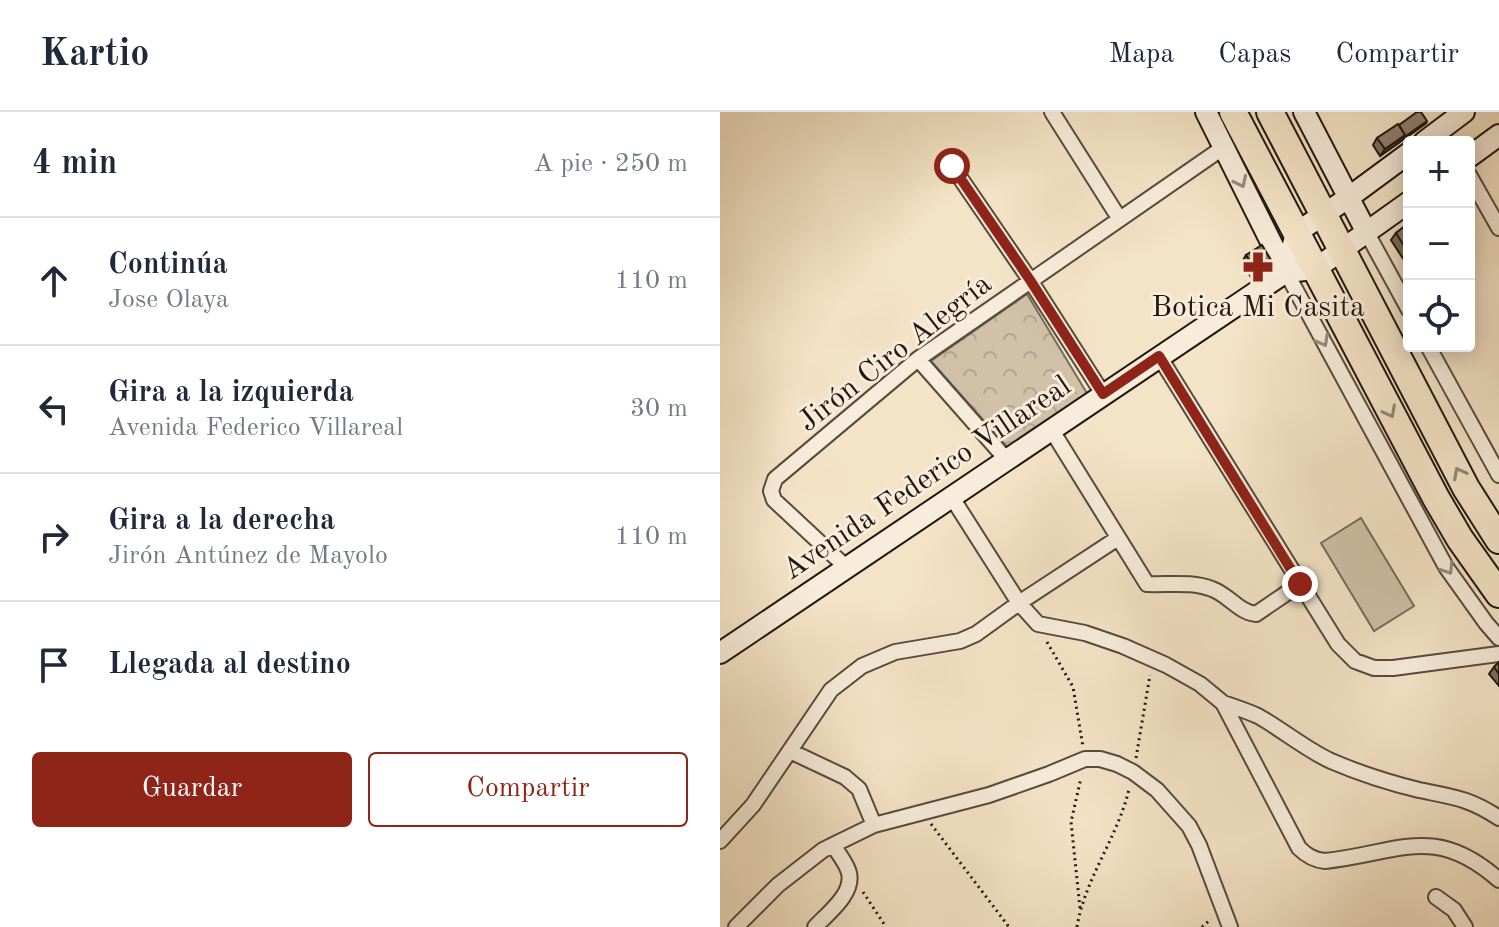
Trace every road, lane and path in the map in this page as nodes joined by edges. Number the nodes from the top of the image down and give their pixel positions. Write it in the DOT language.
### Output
graph roads {
  1 [pos="1052,112"];
  2 [pos="1206,112"];
  3 [pos="1233,112"];
  4 [pos="1270,112"];
  5 [pos="1304,112"];
  6 [pos="1464,112"];
  7 [pos="1499,135"];
  8 [pos="1432,136"];
  9 [pos="1224,147"];
  10 [pos="1475,153"];
  11 [pos="1403,157"];
  12 [pos="952,166"];
  13 [pos="1475,186"];
  14 [pos="1348,198"];
  15 [pos="1403,206"];
  16 [pos="1323,216"];
  17 [pos="1119,218"];
  18 [pos="1499,228"];
  19 [pos="1296,233"];
  20 [pos="1367,233"];
  21 [pos="1341,251"];
  22 [pos="1315,269"];
  23 [pos="1286,272"];
  24 [pos="1030,280"];
  25 [pos="1403,299"];
  26 [pos="1431,352"];
  27 [pos="1159,356"];
  28 [pos="918,359"];
  29 [pos="1103,394"];
  30 [pos="1051,429"];
  31 [pos="1006,459"];
  32 [pos="1499,475"];
  33 [pos="951,496"];
  34 [pos="1118,538"];
  35 [pos="1499,540"];
  36 [pos="846,567"];
  37 [pos="1300,584"];
  38 [pos="1499,594"];
  39 [pos="1019,603"];
  40 [pos="1038,624"];
  41 [pos="1499,638"];
  42 [pos="720,653"];
  43 [pos="1499,654"];
  44 [pos="1153,659"];
  45 [pos="1223,703"];
  46 [pos="790,751"];
  47 [pos="1085,759"];
  48 [pos="1133,772"];
  49 [pos="922,811"];
  50 [pos="1499,818"];
  51 [pos="874,825"];
  52 [pos="720,841"];
  53 [pos="833,845"];
  54 [pos="849,873"];
  55 [pos="1499,880"];
  56 [pos="1436,897"];
  57 [pos="1080,908"];
  58 [pos="736,927"];
  59 [pos="815,927"];
  60 [pos="886,927"];
  61 [pos="1009,927"];
  62 [pos="1077,927"];
  63 [pos="1230,927"];
  64 [pos="1465,927"];
  1 -- 17 [label="street"];
  2 -- 9 [label="street"];
  3 -- 19 [label="highway"];
  4 -- 16 [label="highway"];
  5 -- 14 [label="street"];
  6 -- 8 [label="street"];
  7 -- 10 [label="street"];
  9 -- 17 [label="street, Jirón Ciro Alegría"];
  9 -- 23 [label="street, one-way"];
  11 -- 14 [label="street"];
  12 -- 24 [label="street"];
  13 -- 18 [label="street"];
  14 -- 16 [label="street"];
  14 -- 20 [label="street"];
  15 -- 20 [label="street"];
  16 -- 19 [label="street"];
  16 -- 21 [label="highway"];
  17 -- 24 [label="street, Jirón Ciro Alegría"];
  19 -- 22 [label="highway"];
  19 -- 23 [label="street"];
  20 -- 21 [label="street"];
  20 -- 25 [label="street"];
  21 -- 22 [label="street"];
  35 -- 21 [label="highway, one-way"];
  22 -- 23 [label="street, Avenida Federico Villareal"];
  22 -- 38 [label="highway, one-way"];
  23 -- 27 [label="street, Avenida Federico Villareal"];
  23 -- 41 [label="street, one-way"];
  24 -- 28 [label="street, Jirón Ciro Alegría"];
  24 -- 29 [label="street"];
  26 -- 32 [label="street"];
  27 -- 29 [label="street, Avenida Federico Villareal"];
  27 -- 37 [label="street"];
  28 -- 31 [label="street"];
  28 -- 36 [label="street, Jirón Ciro Alegría"];
  29 -- 30 [label="street, Avenida Federico Villareal"];
  30 -- 31 [label="street, Avenida Federico Villareal"];
  30 -- 34 [label="street"];
  31 -- 33 [label="street, Avenida Federico Villareal"];
  33 -- 36 [label="street, Avenida Federico Villareal"];
  33 -- 39 [label="street"];
  34 -- 37 [label="street"];
  34 -- 39 [label="street"];
  36 -- 42 [label="street, Avenida Federico Villareal"];
  37 -- 43 [label="street"];
  39 -- 40 [label="street"];
  39 -- 46 [label="street"];
  40 -- 44 [label="street"];
  40 -- 47 [label="path"];
  44 -- 45 [label="street"];
  44 -- 48 [label="path"];
  45 -- 50 [label="street"];
  45 -- 55 [label="street"];
  46 -- 51 [label="street"];
  46 -- 52 [label="street"];
  47 -- 48 [label="street"];
  47 -- 49 [label="street"];
  47 -- 57 [label="path"];
  48 -- 57 [label="path"];
  48 -- 63 [label="street"];
  49 -- 51 [label="street"];
  49 -- 61 [label="path"];
  51 -- 53 [label="street"];
  53 -- 54 [label="street"];
  53 -- 58 [label="street"];
  54 -- 59 [label="street"];
  54 -- 60 [label="path"];
  56 -- 64 [label="street"];
  57 -- 62 [label="path"];
}
